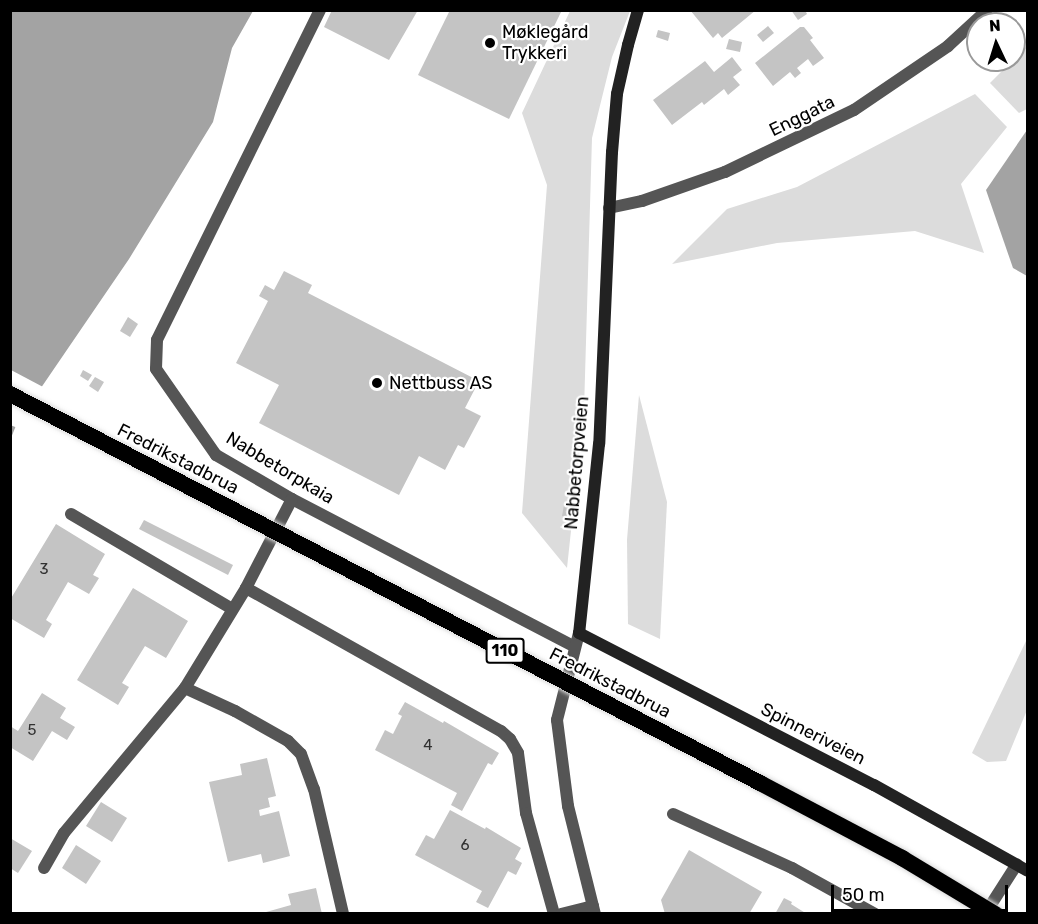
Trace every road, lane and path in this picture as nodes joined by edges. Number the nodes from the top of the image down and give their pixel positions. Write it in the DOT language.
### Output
graph roads {
  1 [pos="320,10"];
  2 [pos="639,10"];
  3 [pos="987,10"];
  4 [pos="609,208"];
  5 [pos="10,394"];
  6 [pos="292,499"];
  7 [pos="71,514"];
  8 [pos="246,588"];
  9 [pos="232,609"];
  10 [pos="579,633"];
  11 [pos="575,647"];
  12 [pos="184,688"];
  13 [pos="673,814"];
  14 [pos="1022,867"];
  15 [pos="45,868"];
  16 [pos="594,910"];
  17 [pos="343,914"];
  18 [pos="554,914"];
  19 [pos="561,914"];
  20 [pos="875,914"];
  21 [pos="985,914"];
  22 [pos="995,914"];
  1 -- 6 [label="street, Nabbetorpkaia"];
  2 -- 4 [label="main road, Nabbetorpveien"];
  3 -- 4 [label="street, Enggata"];
  4 -- 10 [label="main road, Nabbetorpveien"];
  5 -- 22 [label="highway, Fredrikstadbrua / 110, bridge"];
  6 -- 8 [label="street"];
  6 -- 11 [label="street, Nabbetorpkaia"];
  7 -- 9 [label="street"];
  8 -- 9 [label="street"];
  8 -- 18 [label="street"];
  9 -- 12 [label="street"];
  10 -- 11 [label="street, Nabbetorpveien"];
  10 -- 14 [label="main road, Spinneriveien"];
  11 -- 16 [label="street, Nabbetorpveien"];
  12 -- 15 [label="street"];
  12 -- 17 [label="street"];
  13 -- 20 [label="street"];
  14 -- 21 [label="street"];
  16 -- 19 [label="street"];
}
